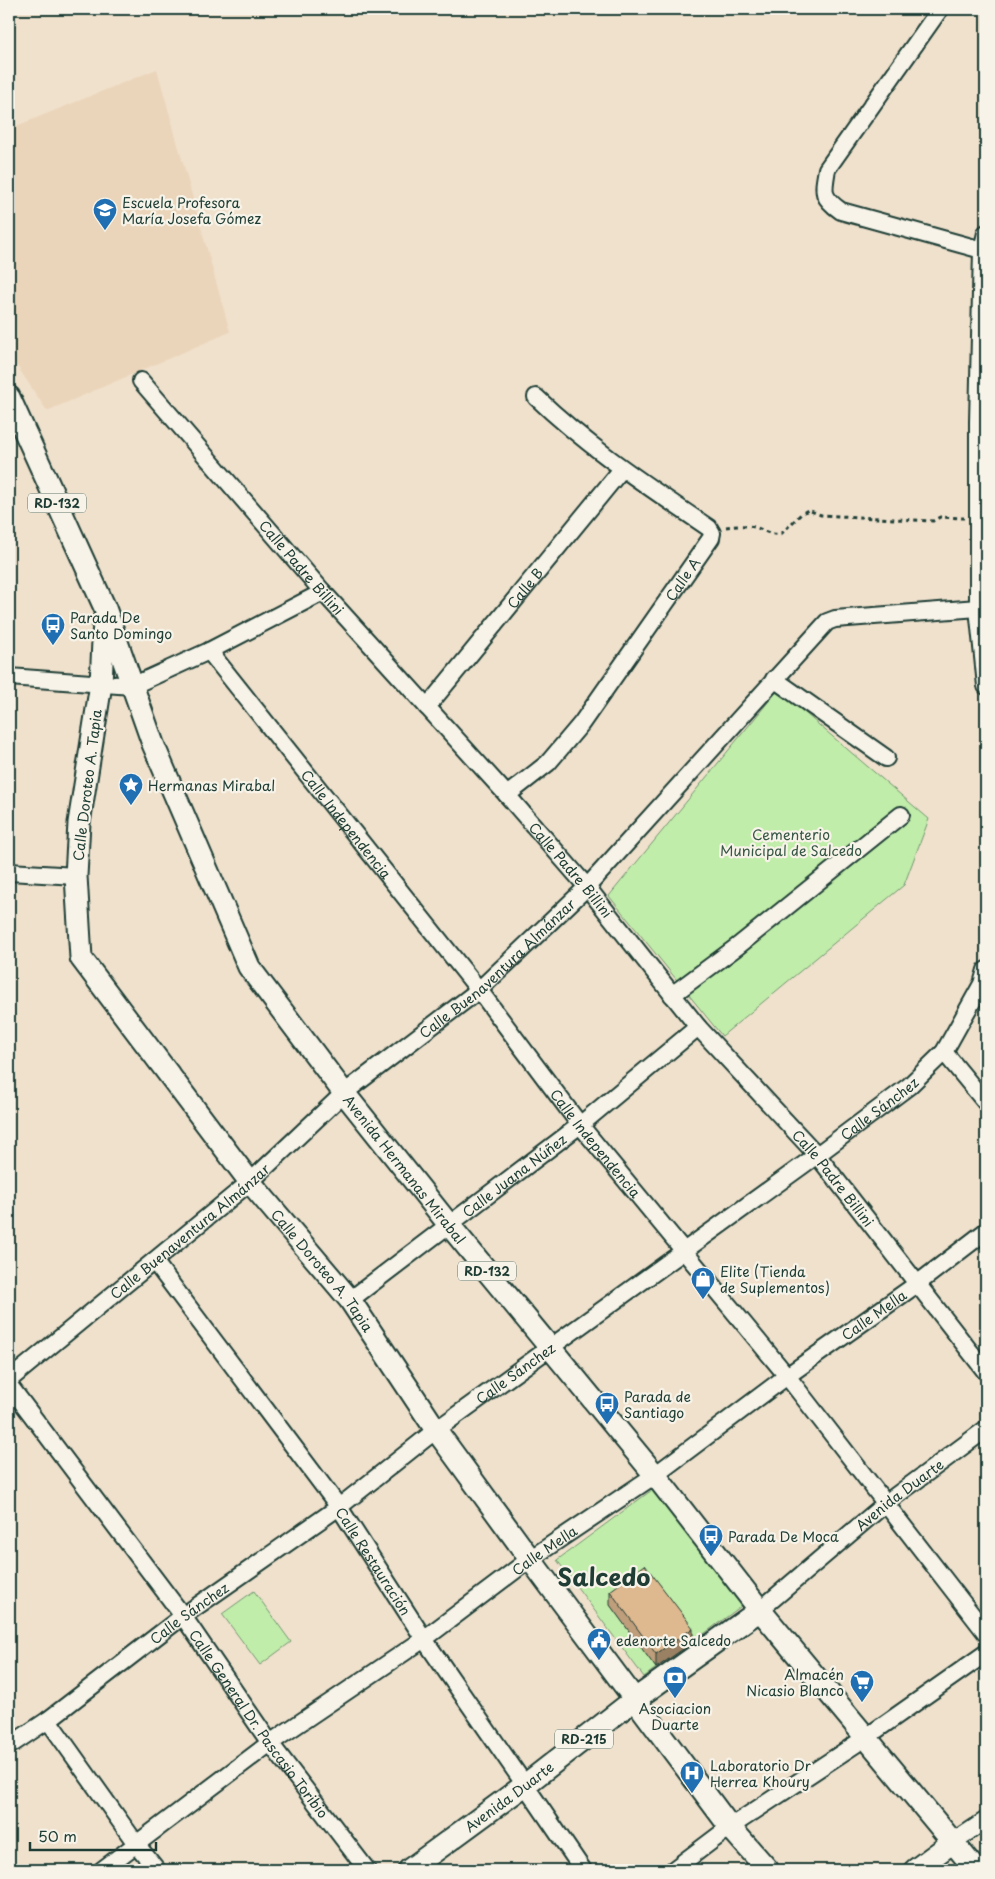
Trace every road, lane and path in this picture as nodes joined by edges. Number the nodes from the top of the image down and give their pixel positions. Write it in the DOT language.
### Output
graph roads {
  1 [pos="940,9"];
  2 [pos="986,233"];
  3 [pos="982,250"];
  4 [pos="141,381"];
  5 [pos="9,396"];
  6 [pos="536,397"];
  7 [pos="982,423"];
  8 [pos="622,469"];
  9 [pos="978,519"];
  10 [pos="712,533"];
  11 [pos="323,592"];
  12 [pos="105,608"];
  13 [pos="982,609"];
  14 [pos="209,651"];
  15 [pos="9,677"];
  16 [pos="774,679"];
  17 [pos="101,684"];
  18 [pos="132,686"];
  19 [pos="986,686"];
  20 [pos="427,707"];
  21 [pos="886,758"];
  22 [pos="508,795"];
  23 [pos="902,815"];
  24 [pos="9,872"];
  25 [pos="76,876"];
  26 [pos="587,886"];
  27 [pos="986,970"];
  28 [pos="479,990"];
  29 [pos="672,995"];
  30 [pos="698,1027"];
  31 [pos="944,1052"];
  32 [pos="344,1093"];
  33 [pos="986,1103"];
  34 [pos="580,1125"];
  35 [pos="817,1155"];
  36 [pos="250,1182"];
  37 [pos="450,1226"];
  38 [pos="986,1231"];
  39 [pos="684,1251"];
  40 [pos="154,1260"];
  41 [pos="917,1284"];
  42 [pos="350,1300"];
  43 [pos="549,1347"];
  44 [pos="986,1372"];
  45 [pos="787,1376"];
  46 [pos="9,1380"];
  47 [pos="9,1385"];
  48 [pos="986,1429"];
  49 [pos="436,1430"];
  50 [pos="655,1475"];
  51 [pos="886,1503"];
  52 [pos="339,1507"];
  53 [pos="530,1559"];
  54 [pos="760,1610"];
  55 [pos="183,1616"];
  56 [pos="986,1633"];
  57 [pos="424,1639"];
  58 [pos="986,1653"];
  59 [pos="634,1700"];
  60 [pos="48,1720"];
  61 [pos="865,1738"];
  62 [pos="270,1743"];
  63 [pos="9,1746"];
  64 [pos="526,1785"];
  65 [pos="986,1820"];
  66 [pos="730,1827"];
  67 [pos="953,1842"];
  68 [pos="137,1845"];
  69 [pos="102,1870"];
  70 [pos="158,1870"];
  71 [pos="367,1870"];
  72 [pos="409,1870"];
  73 [pos="582,1870"];
  74 [pos="672,1870"];
  75 [pos="768,1870"];
  76 [pos="915,1870"];
  77 [pos="976,1870"];
  1 -- 3 [label="street"];
  2 -- 3 [label="street"];
  3 -- 7 [label="street"];
  4 -- 11 [label="street, Calle Padre Billini"];
  5 -- 12 [label="main road, Avenida Hermanas Mirabal / RD-132"];
  6 -- 8 [label="street"];
  7 -- 9 [label="street"];
  8 -- 10 [label="street"];
  8 -- 20 [label="street, Calle B"];
  9 -- 10 [label="path"];
  9 -- 13 [label="street"];
  10 -- 22 [label="street, Calle A"];
  11 -- 14 [label="street"];
  11 -- 20 [label="street, Calle Padre Billini"];
  12 -- 17 [label="main road, Calle Doroteo A. Tapia / RD-132"];
  12 -- 18 [label="main road, Avenida Hermanas Mirabal / RD-132"];
  13 -- 16 [label="street, Calle Buenaventura Almánzar"];
  13 -- 19 [label="street"];
  14 -- 18 [label="street"];
  14 -- 28 [label="street, Calle Independencia"];
  15 -- 17 [label="street"];
  16 -- 21 [label="street"];
  16 -- 26 [label="street, Calle Buenaventura Almánzar"];
  17 -- 18 [label="street"];
  17 -- 25 [label="main road, Calle Doroteo A. Tapia / RD-132"];
  18 -- 32 [label="main road, Avenida Hermanas Mirabal / RD-132"];
  20 -- 22 [label="street, Calle Padre Billini"];
  22 -- 26 [label="street, Calle Padre Billini"];
  23 -- 29 [label="street"];
  24 -- 25 [label="street"];
  25 -- 36 [label="main road, Calle Doroteo A. Tapia / RD-132"];
  26 -- 28 [label="street, Calle Buenaventura Almánzar"];
  26 -- 29 [label="street, Calle Padre Billini"];
  27 -- 31 [label="street, Calle Sánchez"];
  28 -- 32 [label="street, Calle Buenaventura Almánzar"];
  28 -- 34 [label="street, Calle Independencia"];
  29 -- 30 [label="street, Calle Padre Billini"];
  30 -- 34 [label="street, Calle Juana Núñez"];
  30 -- 35 [label="street, Calle Padre Billini"];
  31 -- 33 [label="street"];
  31 -- 35 [label="street, Calle Sánchez"];
  32 -- 36 [label="street, Calle Buenaventura Almánzar"];
  32 -- 37 [label="main road, Avenida Hermanas Mirabal / RD-132"];
  34 -- 37 [label="street, Calle Juana Núñez"];
  34 -- 39 [label="street, Calle Independencia"];
  35 -- 39 [label="street, Calle Sánchez"];
  35 -- 41 [label="street, Calle Padre Billini"];
  36 -- 40 [label="street, Calle Buenaventura Almánzar"];
  36 -- 42 [label="main road, Calle Doroteo A. Tapia / RD-132"];
  37 -- 42 [label="street, Calle Juana Núñez"];
  37 -- 43 [label="main road, Avenida Hermanas Mirabal / RD-132"];
  38 -- 41 [label="street, Calle Mella"];
  39 -- 43 [label="street, Calle Sánchez"];
  39 -- 45 [label="street, Calle Independencia"];
  40 -- 46 [label="street, Calle Buenaventura Almánzar"];
  40 -- 52 [label="street, Calle Restauración"];
  41 -- 44 [label="street, Calle Padre Billini"];
  41 -- 45 [label="street, Calle Mella"];
  42 -- 49 [label="main road, Calle Doroteo A. Tapia / RD-132"];
  43 -- 49 [label="street, Calle Sánchez"];
  43 -- 50 [label="main road, Avenida Hermanas Mirabal / RD-132"];
  45 -- 50 [label="street, Calle Mella"];
  45 -- 51 [label="street, Calle Independencia"];
  47 -- 55 [label="street, Calle General Dr. Pascasio Toribio"];
  48 -- 51 [label="street, Avenida Duarte"];
  49 -- 52 [label="street, Calle Sánchez"];
  49 -- 53 [label="main road, Calle Doroteo A. Tapia / RD-132"];
  50 -- 53 [label="street, Calle Mella"];
  50 -- 54 [label="main road, Avenida Hermanas Mirabal / RD-132"];
  51 -- 54 [label="street, Avenida Duarte"];
  51 -- 56 [label="street, Calle Independencia"];
  52 -- 55 [label="street, Calle Sánchez"];
  52 -- 57 [label="street, Calle Restauración"];
  53 -- 57 [label="street, Calle Mella"];
  53 -- 59 [label="main road, Calle Doroteo A. Tapia / RD-132"];
  54 -- 59 [label="main road, Avenida Duarte / RD-215"];
  54 -- 61 [label="main road, Avenida Hermanas Mirabal / RD-132"];
  55 -- 60 [label="street, Calle Sánchez"];
  55 -- 62 [label="street, Calle General Dr. Pascasio Toribio"];
  57 -- 62 [label="street, Calle Mella"];
  57 -- 64 [label="street, Calle Restauración"];
  58 -- 61 [label="street"];
  59 -- 64 [label="main road, Avenida Duarte / RD-215"];
  59 -- 66 [label="main road, Calle Doroteo A. Tapia / RD-132"];
  60 -- 63 [label="street, Calle Sánchez"];
  60 -- 68 [label="street"];
  61 -- 66 [label="street"];
  61 -- 67 [label="main road, Avenida Hermanas Mirabal / RD-132"];
  62 -- 68 [label="street, Calle Mella"];
  62 -- 71 [label="street, Calle General Dr. Pascasio Toribio"];
  64 -- 72 [label="main road, Avenida Duarte / RD-215"];
  64 -- 73 [label="street, Calle Restauración"];
  65 -- 67 [label="street"];
  66 -- 74 [label="street"];
  66 -- 75 [label="main road, Calle Doroteo A. Tapia / RD-132"];
  67 -- 76 [label="main road"];
  67 -- 77 [label="main road, Avenida Hermanas Mirabal / RD-132"];
  68 -- 69 [label="street, Calle Mella"];
  68 -- 70 [label="street"];
}
